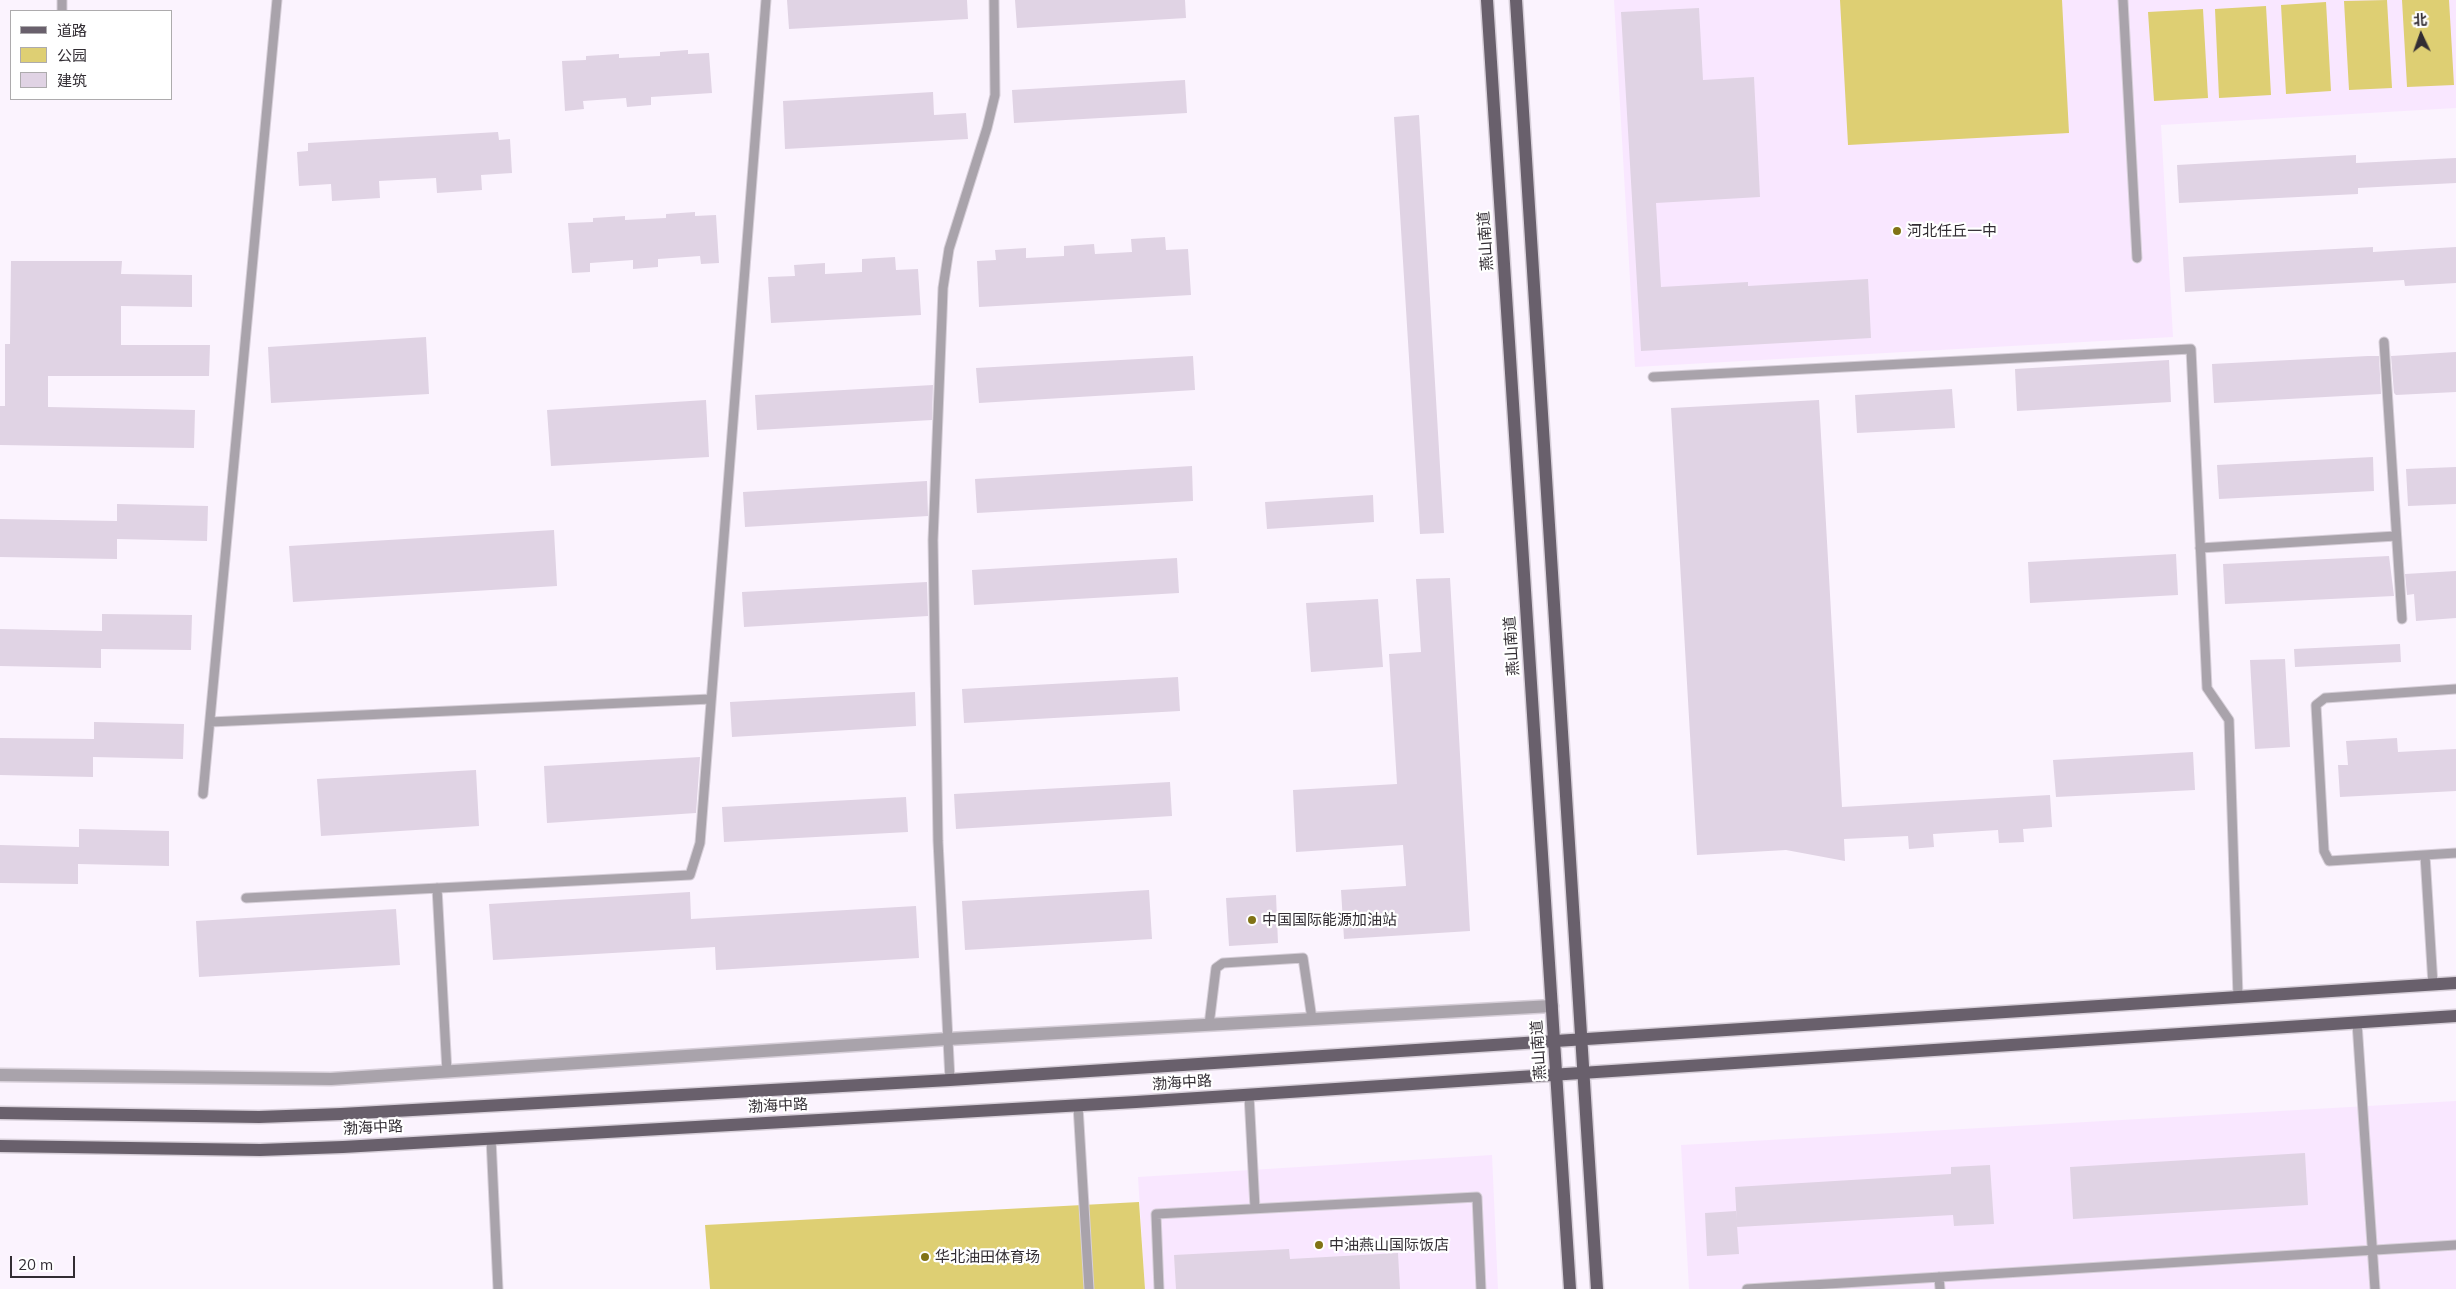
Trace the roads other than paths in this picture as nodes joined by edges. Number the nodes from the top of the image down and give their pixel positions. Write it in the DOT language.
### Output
graph roads {
  1 [pos="277,0"];
  2 [pos="766,0"];
  3 [pos="994,0"];
  4 [pos="1487,0"];
  5 [pos="1516,0"];
  6 [pos="2123,0"];
  7 [pos="2137,258"];
  8 [pos="2384,342"];
  9 [pos="1653,377"];
  10 [pos="2396,536"];
  11 [pos="2200,548"];
  12 [pos="2402,619"];
  13 [pos="2456,689"];
  14 [pos="711,699"];
  15 [pos="210,722"];
  16 [pos="203,794"];
  17 [pos="2456,853"];
  18 [pos="2425,855"];
  19 [pos="437,888"];
  20 [pos="246,898"];
  21 [pos="2456,983"];
  22 [pos="2433,985"];
  23 [pos="2238,998"];
  24 [pos="1552,1006"];
  25 [pos="2456,1016"];
  26 [pos="1312,1019"];
  27 [pos="2357,1023"];
  28 [pos="1209,1025"];
  29 [pos="948,1039"];
  30 [pos="1581,1040"];
  31 [pos="1554,1042"];
  32 [pos="447,1072"];
  33 [pos="1583,1073"];
  34 [pos="0,1075"];
  35 [pos="1556,1075"];
  36 [pos="950,1080"];
  37 [pos="1249,1095"];
  38 [pos="1078,1106"];
  39 [pos="0,1113"];
  40 [pos="491,1138"];
  41 [pos="0,1146"];
  42 [pos="1255,1208"];
  43 [pos="2456,1245"];
  44 [pos="2373,1250"];
  45 [pos="1939,1277"];
  46 [pos="498,1289"];
  47 [pos="1090,1289"];
  48 [pos="1160,1289"];
  49 [pos="1481,1289"];
  50 [pos="1570,1289"];
  51 [pos="1597,1289"];
  52 [pos="1747,1289"];
  53 [pos="1940,1289"];
  54 [pos="2375,1289"];
  1 -- 15 [label="lane"];
  2 -- 14 [label="lane"];
  3 -- 29 [label="lane"];
  4 -- 24 [label="main road, 燕山南道"];
  5 -- 30 [label="main road"];
  6 -- 7 [label="lane"];
  8 -- 10 [label="lane"];
  9 -- 11 [label="lane"];
  10 -- 11 [label="lane"];
  10 -- 12 [label="lane"];
  11 -- 23 [label="lane"];
  13 -- 18 [label="lane"];
  14 -- 15 [label="lane"];
  14 -- 19 [label="lane"];
  15 -- 16 [label="lane"];
  17 -- 18 [label="lane"];
  18 -- 22 [label="lane"];
  19 -- 20 [label="lane"];
  19 -- 32 [label="lane"];
  21 -- 22 [label="main road, 渤海中路"];
  22 -- 23 [label="main road, 渤海中路"];
  23 -- 30 [label="main road, 渤海中路"];
  24 -- 26 [label="street"];
  24 -- 31 [label="main road, 燕山南道"];
  25 -- 27 [label="main road, 渤海中路"];
  26 -- 28 [label="street"];
  26 -- 28 [label="lane"];
  27 -- 33 [label="main road, 渤海中路"];
  27 -- 44 [label="lane"];
  28 -- 29 [label="street"];
  29 -- 32 [label="street"];
  29 -- 36 [label="lane"];
  30 -- 31 [label="main road, 渤海中路"];
  30 -- 33 [label="main road"];
  31 -- 35 [label="main road, 燕山南道"];
  31 -- 36 [label="main road, 渤海中路"];
  32 -- 34 [label="street"];
  33 -- 35 [label="main road, 渤海中路"];
  33 -- 51 [label="main road"];
  35 -- 37 [label="main road, 渤海中路"];
  35 -- 50 [label="main road, 燕山南道"];
  36 -- 39 [label="main road, 渤海中路"];
  37 -- 38 [label="main road, 渤海中路"];
  37 -- 42 [label="lane"];
  38 -- 40 [label="main road, 渤海中路"];
  38 -- 47 [label="lane"];
  40 -- 41 [label="main road, 渤海中路"];
  40 -- 46 [label="lane"];
  42 -- 48 [label="lane"];
  42 -- 49 [label="lane"];
  43 -- 44 [label="lane"];
  44 -- 45 [label="lane"];
  44 -- 54 [label="lane"];
  45 -- 52 [label="lane"];
  45 -- 53 [label="lane"];
}
